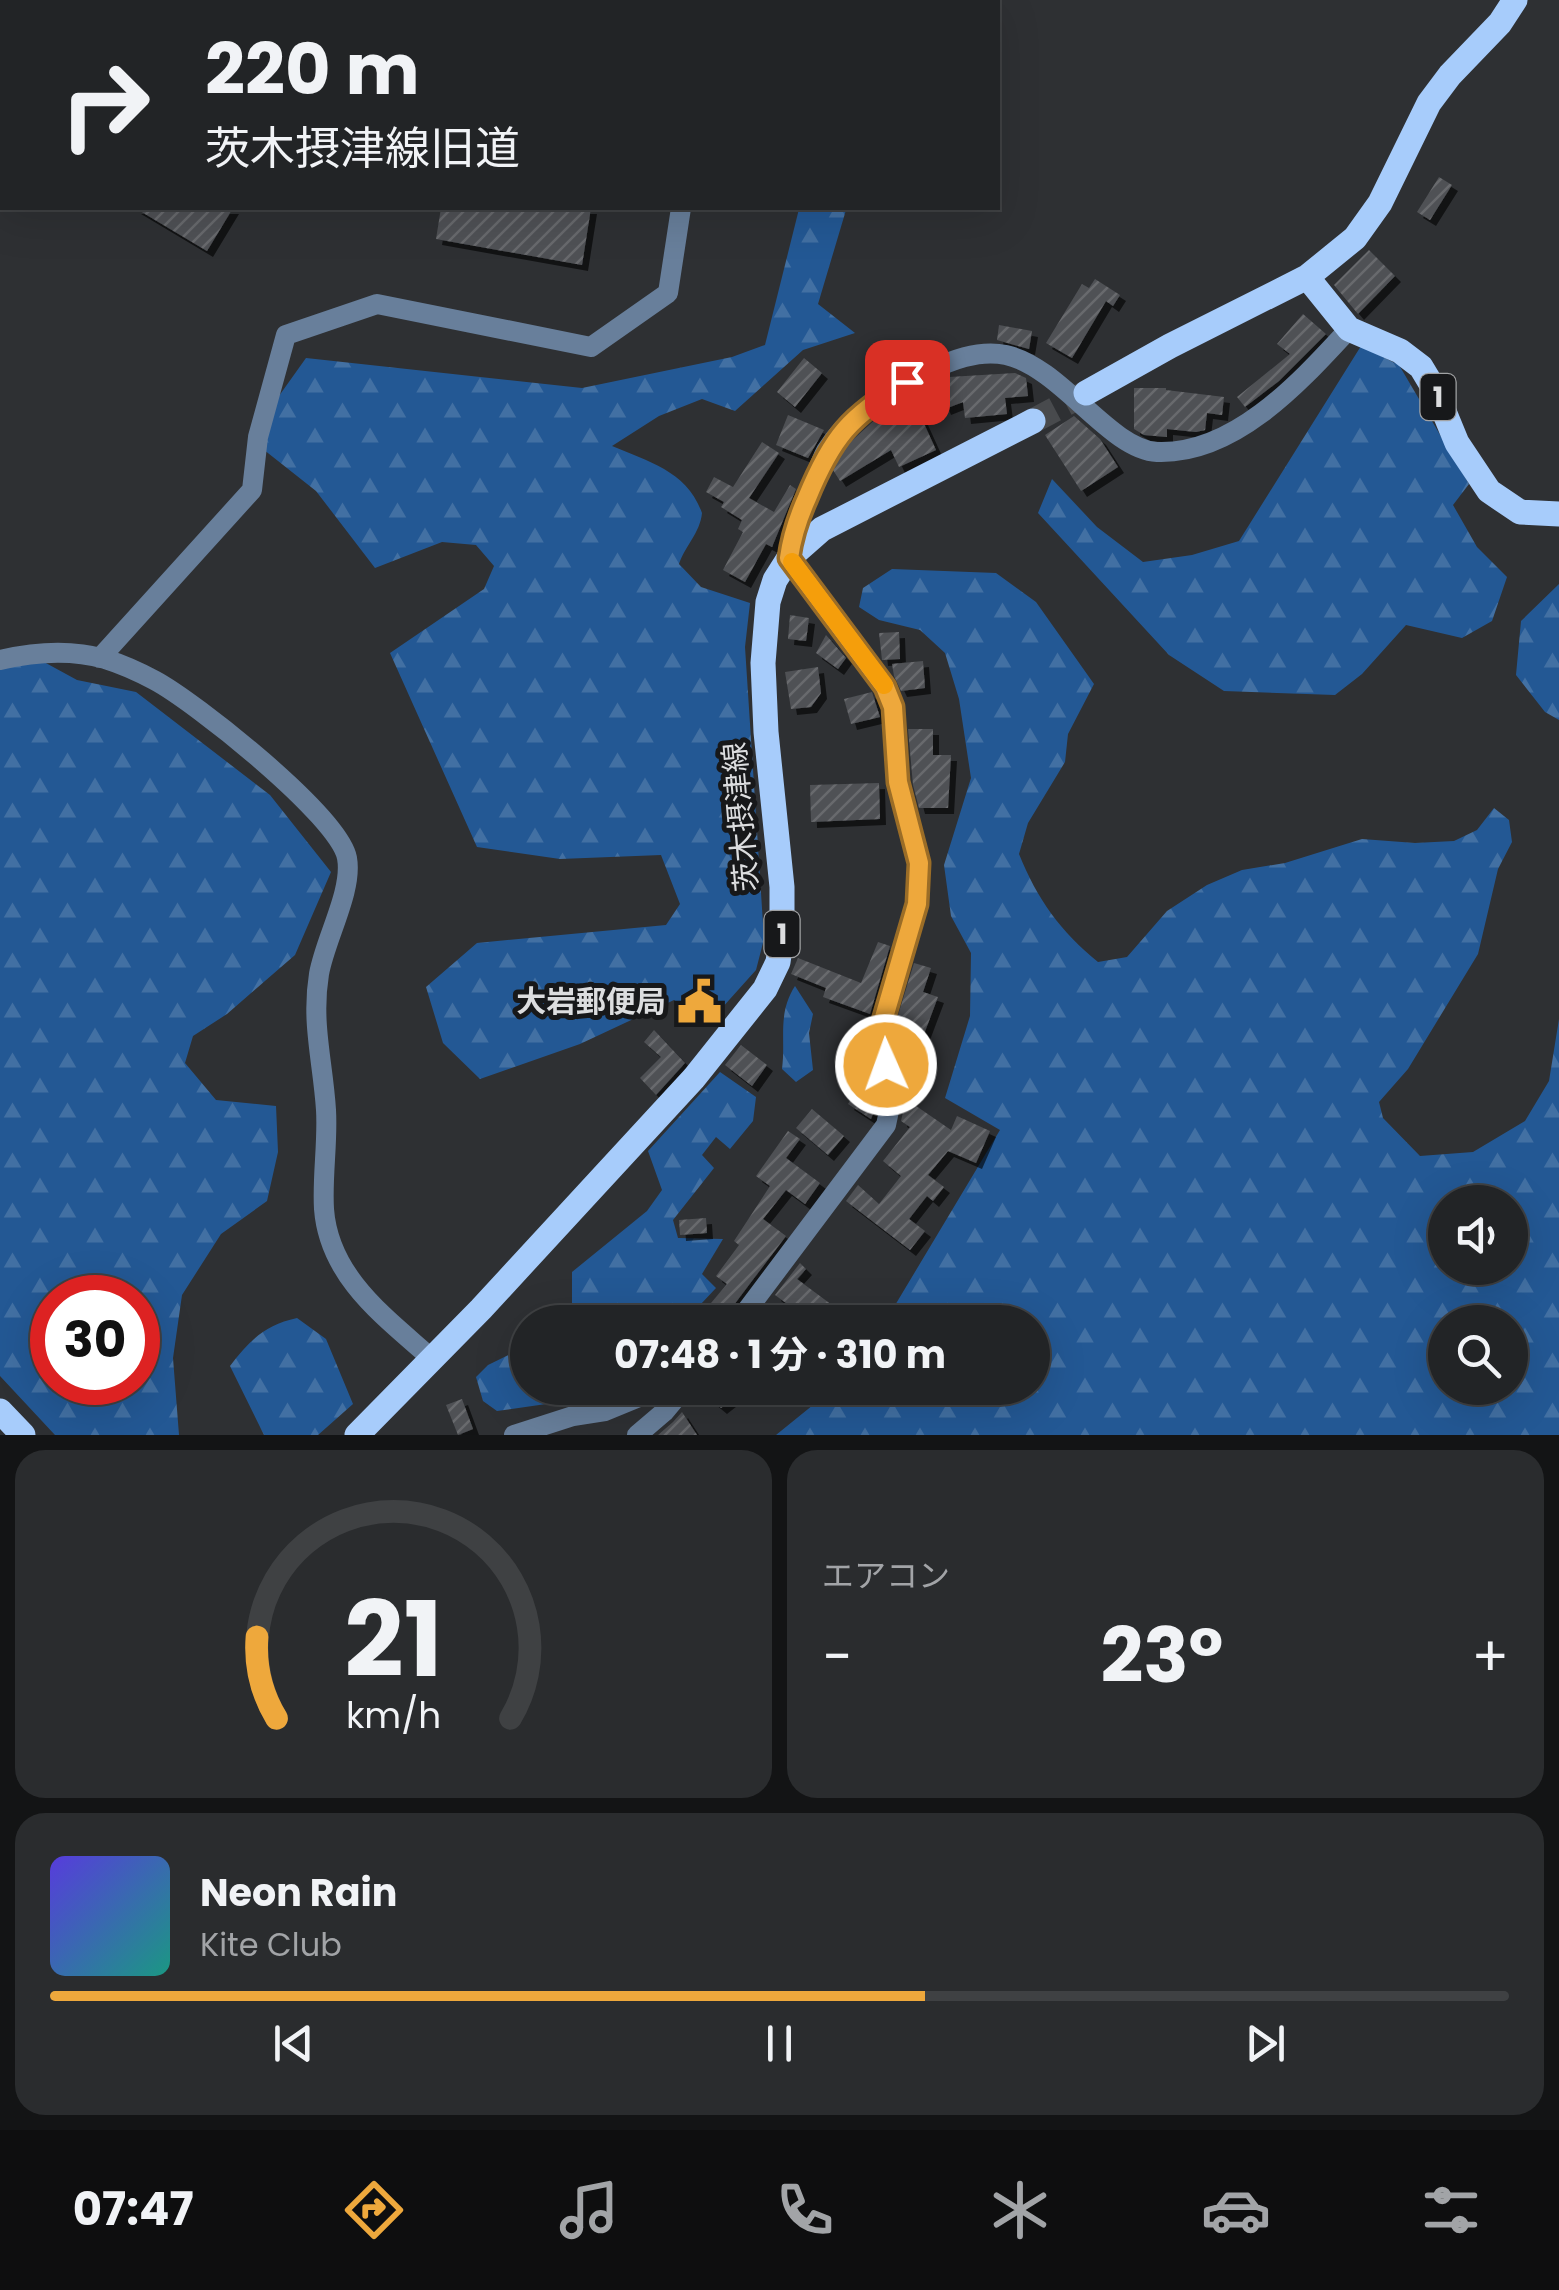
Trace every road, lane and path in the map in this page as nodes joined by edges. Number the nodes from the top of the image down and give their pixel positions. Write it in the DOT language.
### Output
graph roads {
  1 [pos="1515,0"];
  2 [pos="681,210"];
  3 [pos="1308,277"];
  4 [pos="1349,329"];
  5 [pos="1086,393"];
  6 [pos="1033,421"];
  7 [pos="1559,514"];
  8 [pos="789,558"];
  9 [pos="100,658"];
  10 [pos="0,660"];
  11 [pos="751,1305"];
  12 [pos="432,1358"];
  13 [pos="620,1405"];
  14 [pos="670,1405"];
  15 [pos="0,1411"];
  16 [pos="23,1435"];
  17 [pos="356,1435"];
  18 [pos="514,1435"];
  19 [pos="637,1435"];
  1 -- 3 [label="main road"];
  2 -- 9 [label="street"];
  3 -- 4 [label="main road, 1"];
  3 -- 5 [label="main road"];
  4 -- 7 [label="main road, 1"];
  4 -- 8 [label="street"];
  6 -- 8 [label="main road, 茨木摂津線 / 1"];
  8 -- 11 [label="street"];
  8 -- 12 [label="main road, 茨木摂津線 / 1"];
  9 -- 10 [label="street"];
  9 -- 12 [label="street"];
  12 -- 17 [label="main road, 茨木摂津線 / 1"];
  13 -- 18 [label="street"];
  14 -- 19 [label="street"];
  15 -- 16 [label="main road"];
}
